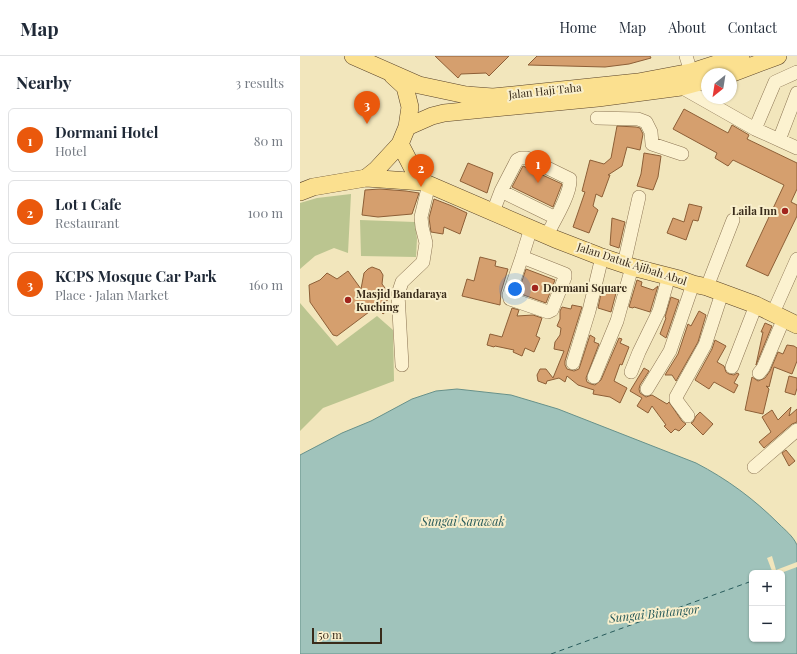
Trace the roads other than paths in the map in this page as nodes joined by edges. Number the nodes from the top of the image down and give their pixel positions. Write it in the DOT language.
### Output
graph roads {
  1 [pos="353,56"];
  2 [pos="686,56"];
  3 [pos="741,56"];
  4 [pos="778,56"];
  5 [pos="719,68"];
  6 [pos="737,71"];
  7 [pos="797,72"];
  8 [pos="389,73"];
  9 [pos="701,78"];
  10 [pos="681,87"];
  11 [pos="797,93"];
  12 [pos="701,97"];
  13 [pos="713,104"];
  14 [pos="596,118"];
  15 [pos="407,127"];
  16 [pos="755,129"];
  17 [pos="779,140"];
  18 [pos="400,144"];
  19 [pos="797,148"];
  20 [pos="682,154"];
  21 [pos="366,178"];
  22 [pos="426,183"];
  23 [pos="501,191"];
  24 [pos="300,192"];
  25 [pos="639,197"];
  26 [pos="493,212"];
  27 [pos="556,218"];
  28 [pos="733,220"];
  29 [pos="531,228"];
  30 [pos="547,235"];
  31 [pos="522,256"];
  32 [pos="602,257"];
  33 [pos="797,259"];
  34 [pos="628,266"];
  35 [pos="669,276"];
  36 [pos="707,288"];
  37 [pos="756,305"];
  38 [pos="785,319"];
  39 [pos="573,363"];
  40 [pos="402,365"];
  41 [pos="732,367"];
  42 [pos="631,372"];
  43 [pos="759,373"];
  44 [pos="594,377"];
  45 [pos="647,389"];
  46 [pos="688,416"];
  47 [pos="797,430"];
  48 [pos="754,467"];
  1 -- 8 [label="main road, Jalan Haji Taha"];
  2 -- 9 [label="street"];
  3 -- 5 [label="main road, Jalan Haji Taha"];
  4 -- 6 [label="main road"];
  7 -- 16 [label="street"];
  8 -- 9 [label="main road, Jalan Haji Taha"];
  8 -- 15 [label="main road"];
  9 -- 10 [label="main road, Jalan Haji Taha"];
  10 -- 12 [label="street"];
  10 -- 15 [label="main road, Jalan Haji Taha"];
  11 -- 17 [label="street"];
  13 -- 16 [label="street"];
  14 -- 20 [label="street"];
  15 -- 18 [label="main road"];
  16 -- 17 [label="street"];
  17 -- 19 [label="street"];
  18 -- 21 [label="main road"];
  18 -- 22 [label="main road"];
  21 -- 22 [label="main road, Jalan Datuk Ajibah Abol"];
  21 -- 24 [label="main road, Jalan Datuk Ajibah Abol"];
  22 -- 26 [label="main road, Jalan Datuk Ajibah Abol"];
  22 -- 40 [label="street"];
  23 -- 26 [label="street"];
  23 -- 27 [label="street"];
  23 -- 27 [label="street"];
  25 -- 34 [label="street"];
  26 -- 29 [label="main road, Jalan Datuk Ajibah Abol"];
  27 -- 30 [label="street"];
  28 -- 36 [label="street"];
  29 -- 30 [label="main road, Jalan Datuk Ajibah Abol"];
  29 -- 31 [label="street"];
  30 -- 32 [label="main road, Jalan Datuk Ajibah Abol"];
  31 -- 31 [label="street"];
  32 -- 34 [label="main road, Jalan Datuk Ajibah Abol"];
  32 -- 39 [label="street"];
  33 -- 38 [label="street"];
  34 -- 35 [label="main road, Jalan Datuk Ajibah Abol"];
  34 -- 44 [label="street"];
  35 -- 36 [label="main road, Jalan Datuk Ajibah Abol"];
  35 -- 42 [label="street"];
  36 -- 37 [label="main road, Jalan Datuk Ajibah Abol"];
  36 -- 45 [label="street"];
  36 -- 46 [label="street"];
  37 -- 38 [label="main road, Jalan Datuk Ajibah Abol"];
  37 -- 41 [label="street"];
  38 -- 43 [label="street"];
  47 -- 48 [label="street"];
}
